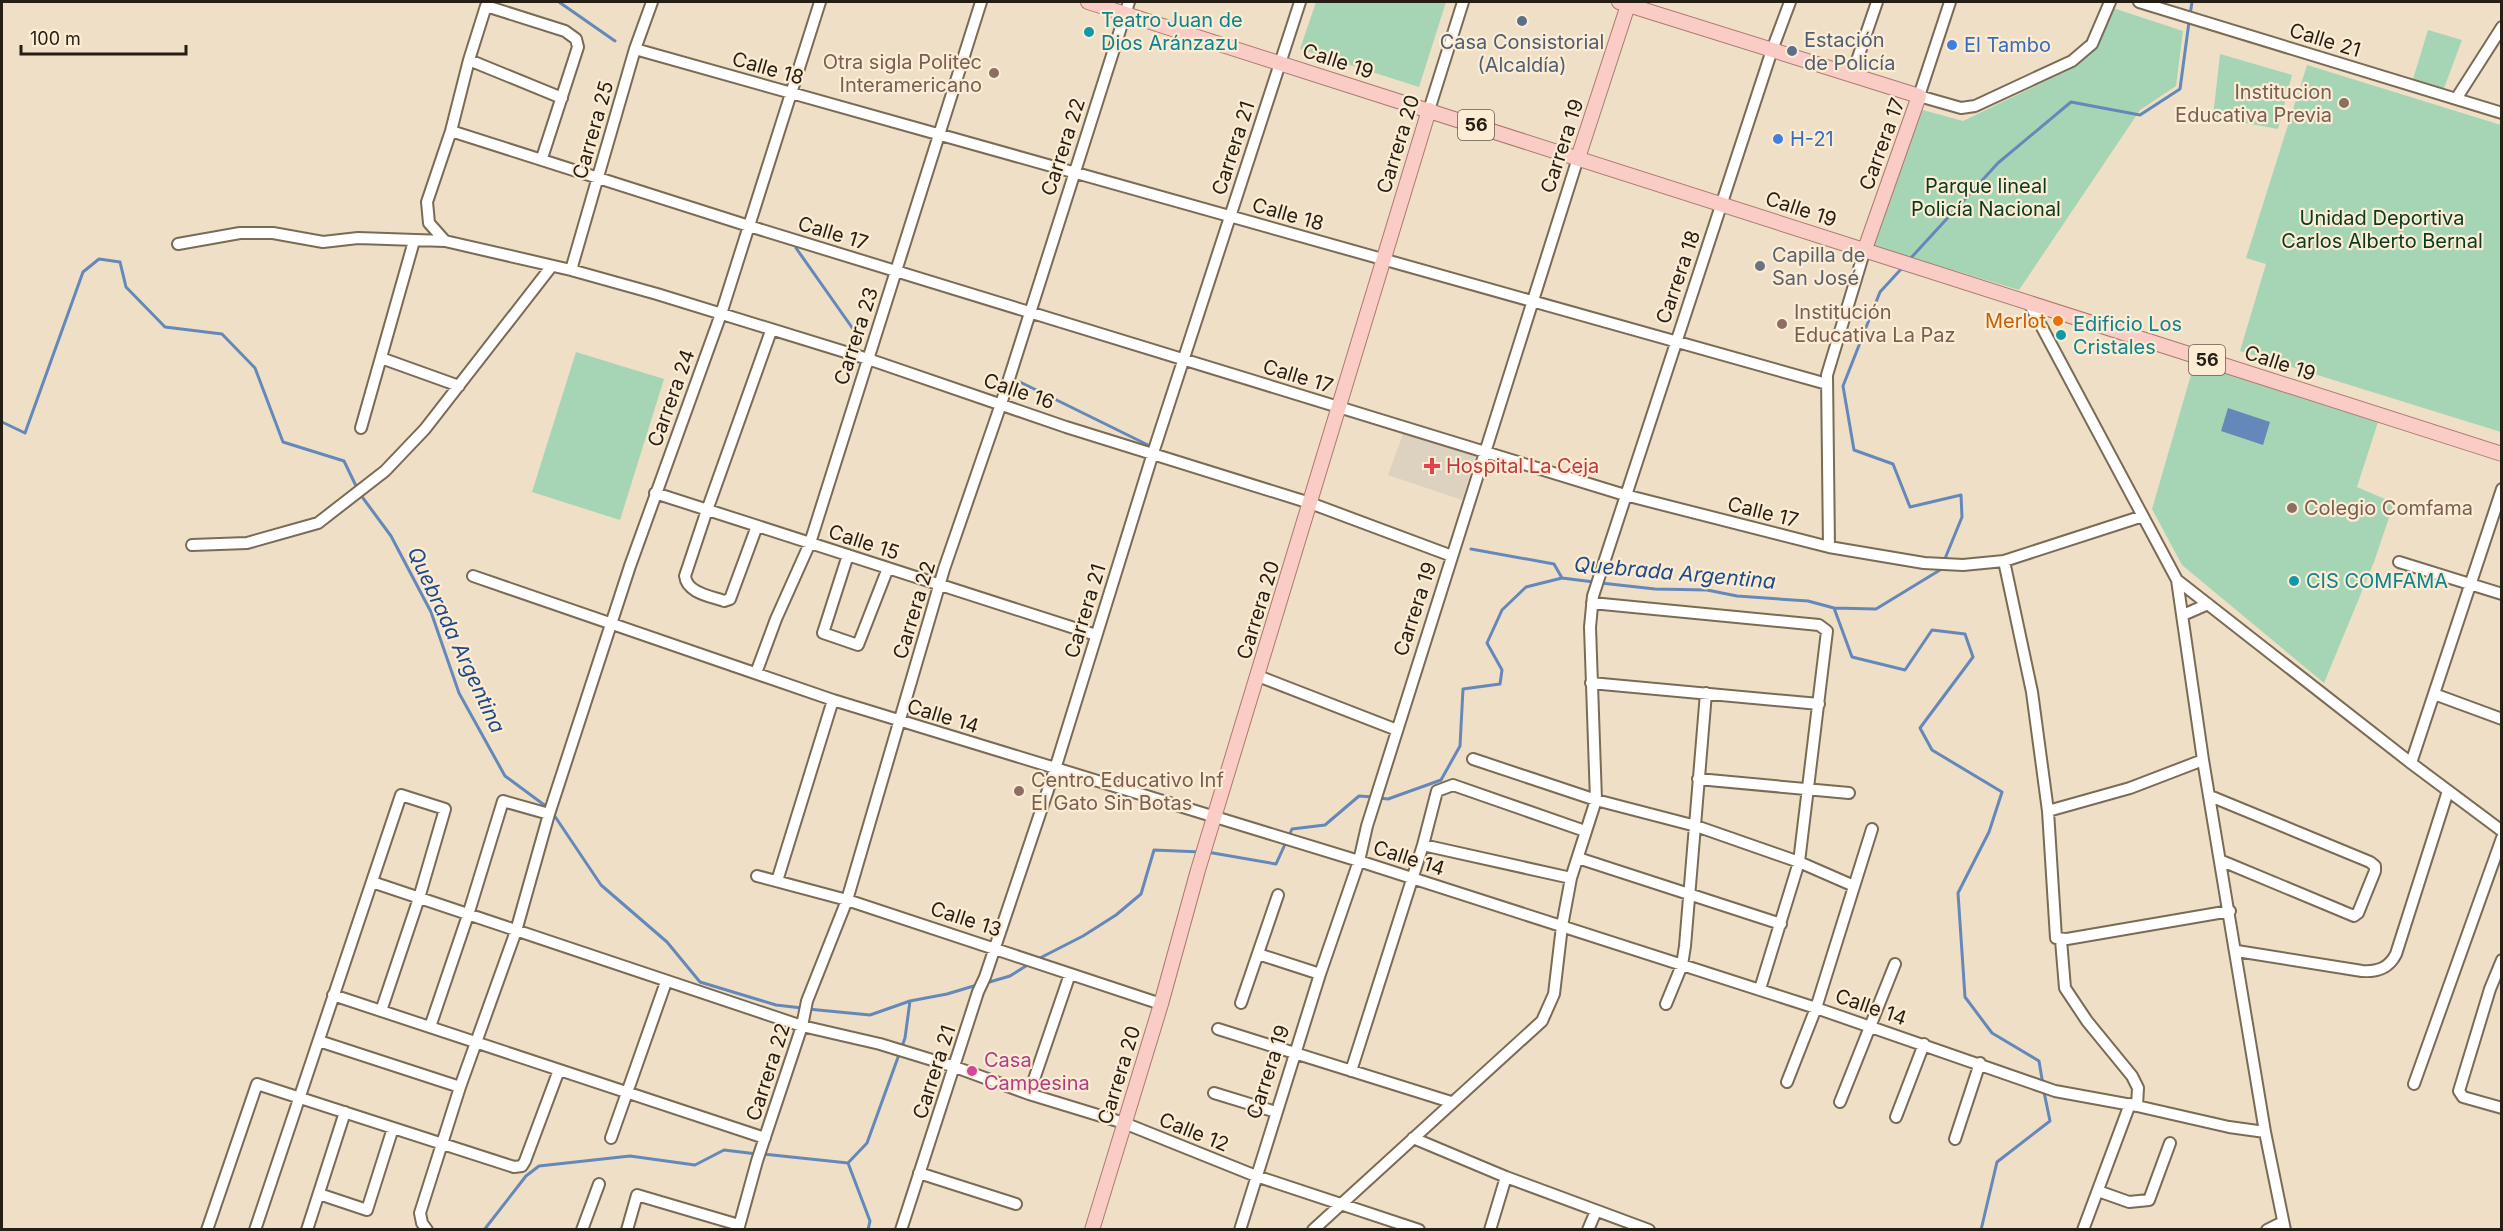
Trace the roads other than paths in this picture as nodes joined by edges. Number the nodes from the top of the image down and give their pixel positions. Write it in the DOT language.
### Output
graph roads {
  1 [pos="652,2"];
  2 [pos="820,2"];
  3 [pos="981,2"];
  4 [pos="1088,2"];
  5 [pos="1300,2"];
  6 [pos="1463,2"];
  7 [pos="1625,2"];
  8 [pos="1790,2"];
  9 [pos="1877,2"];
  10 [pos="1950,2"];
  11 [pos="2110,2"];
  12 [pos="2139,2"];
  13 [pos="1127,7"];
  14 [pos="2502,27"];
  15 [pos="635,49"];
  16 [pos="1772,50"];
  17 [pos="469,60"];
  18 [pos="1279,63"];
  19 [pos="1852,75"];
  20 [pos="791,93"];
  21 [pos="1919,96"];
  22 [pos="562,98"];
  23 [pos="2456,99"];
  24 [pos="1429,110"];
  25 [pos="2502,112"];
  26 [pos="451,131"];
  27 [pos="939,135"];
  28 [pos="542,158"];
  29 [pos="1578,158"];
  30 [pos="1074,172"];
  31 [pos="597,179"];
  32 [pos="1722,204"];
  33 [pos="1229,216"];
  34 [pos="749,226"];
  35 [pos="414,241"];
  36 [pos="445,242"];
  37 [pos="178,244"];
  38 [pos="1864,249"];
  39 [pos="1384,260"];
  40 [pos="551,267"];
  41 [pos="571,270"];
  42 [pos="896,271"];
  43 [pos="1533,302"];
  44 [pos="2029,303"];
  45 [pos="1030,312"];
  46 [pos="721,314"];
  47 [pos="771,330"];
  48 [pos="1676,342"];
  49 [pos="381,358"];
  50 [pos="868,359"];
  51 [pos="1184,359"];
  52 [pos="1827,384"];
  53 [pos="459,386"];
  54 [pos="1001,404"];
  55 [pos="1339,407"];
  56 [pos="361,428"];
  57 [pos="1485,452"];
  58 [pos="1153,453"];
  59 [pos="2502,454"];
  60 [pos="2502,489"];
  61 [pos="655,494"];
  62 [pos="1625,495"];
  63 [pos="1310,503"];
  64 [pos="708,511"];
  65 [pos="2143,516"];
  66 [pos="757,526"];
  67 [pos="810,543"];
  68 [pos="192,545"];
  69 [pos="1829,547"];
  70 [pos="848,555"];
  71 [pos="1452,556"];
  72 [pos="2004,561"];
  73 [pos="2399,562"];
  74 [pos="888,568"];
  75 [pos="473,576"];
  76 [pos="2177,580"];
  77 [pos="2470,584"];
  78 [pos="940,585"];
  79 [pos="2502,594"];
  80 [pos="1593,599"];
  81 [pos="2208,604"];
  82 [pos="2182,615"];
  83 [pos="611,624"];
  84 [pos="1096,635"];
  85 [pos="756,673"];
  86 [pos="1258,676"];
  87 [pos="1591,684"];
  88 [pos="1706,693"];
  89 [pos="2434,694"];
  90 [pos="1819,704"];
  91 [pos="831,705"];
  92 [pos="2502,719"];
  93 [pos="898,722"];
  94 [pos="1397,730"];
  95 [pos="1473,759"];
  96 [pos="2203,760"];
  97 [pos="2411,763"];
  98 [pos="1055,769"];
  99 [pos="1698,779"];
  100 [pos="1810,789"];
  101 [pos="2448,791"];
  102 [pos="1849,793"];
  103 [pos="2210,796"];
  104 [pos="1596,800"];
  105 [pos="551,810"];
  106 [pos="2048,811"];
  107 [pos="1216,816"];
  108 [pos="1696,826"];
  109 [pos="1872,829"];
  110 [pos="1585,831"];
  111 [pos="2502,831"];
  112 [pos="2502,838"];
  113 [pos="1423,845"];
  114 [pos="1578,858"];
  115 [pos="1359,861"];
  116 [pos="2222,861"];
  117 [pos="1799,862"];
  118 [pos="757,876"];
  119 [pos="1411,878"];
  120 [pos="1571,878"];
  121 [pos="777,881"];
  122 [pos="372,882"];
  123 [pos="1854,886"];
  124 [pos="1278,895"];
  125 [pos="1690,895"];
  126 [pos="419,898"];
  127 [pos="847,900"];
  128 [pos="2230,911"];
  129 [pos="468,915"];
  130 [pos="1781,924"];
  131 [pos="1562,926"];
  132 [pos="516,931"];
  133 [pos="2061,940"];
  134 [pos="994,947"];
  135 [pos="2237,951"];
  136 [pos="1258,954"];
  137 [pos="2502,960"];
  138 [pos="1894,964"];
  139 [pos="1682,965"];
  140 [pos="1070,974"];
  141 [pos="1320,974"];
  142 [pos="666,982"];
  143 [pos="1760,989"];
  144 [pos="2490,989"];
  145 [pos="2502,993"];
  146 [pos="333,995"];
  147 [pos="1241,1003"];
  148 [pos="1161,1004"];
  149 [pos="1666,1004"];
  150 [pos="1816,1008"];
  151 [pos="381,1011"];
  152 [pos="802,1026"];
  153 [pos="1871,1026"];
  154 [pos="430,1027"];
  155 [pos="1218,1029"];
  156 [pos="319,1041"];
  157 [pos="476,1042"];
  158 [pos="1924,1044"];
  159 [pos="1295,1053"];
  160 [pos="1980,1063"];
  161 [pos="955,1067"];
  162 [pos="559,1070"];
  163 [pos="1351,1071"];
  164 [pos="1787,1082"];
  165 [pos="2414,1084"];
  166 [pos="460,1087"];
  167 [pos="627,1093"];
  168 [pos="1214,1093"];
  169 [pos="1029,1094"];
  170 [pos="299,1097"];
  171 [pos="1452,1102"];
  172 [pos="1840,1102"];
  173 [pos="2134,1105"];
  174 [pos="2502,1108"];
  175 [pos="345,1112"];
  176 [pos="1276,1112"];
  177 [pos="1896,1117"];
  178 [pos="1124,1124"];
  179 [pos="393,1128"];
  180 [pos="2265,1132"];
  181 [pos="611,1138"];
  182 [pos="1413,1138"];
  183 [pos="1955,1140"];
  184 [pos="763,1142"];
  185 [pos="441,1143"];
  186 [pos="2170,1143"];
  187 [pos="919,1173"];
  188 [pos="1256,1176"];
  189 [pos="1506,1177"];
  190 [pos="599,1184"];
  191 [pos="2098,1191"];
  192 [pos="319,1194"];
  193 [pos="1341,1203"];
  194 [pos="1016,1204"];
  195 [pos="1596,1210"];
  196 [pos="2284,1226"];
  197 [pos="739,1227"];
  198 [pos="582,1229"];
  199 [pos="207,1230"];
  200 [pos="255,1230"];
  201 [pos="307,1230"];
  202 [pos="427,1230"];
  203 [pos="627,1230"];
  204 [pos="900,1230"];
  205 [pos="1092,1230"];
  206 [pos="1240,1230"];
  207 [pos="1313,1230"];
  208 [pos="1419,1230"];
  209 [pos="1490,1230"];
  210 [pos="1588,1230"];
  211 [pos="1649,1230"];
  212 [pos="2083,1230"];
  213 [pos="2267,1230"];
  1 -- 15 [label="street, Carrera 25"];
  2 -- 20 [label="street, Carrera 24"];
  3 -- 27 [label="street, Carrera 23"];
  4 -- 13 [label="main road, Calle 19 / 56"];
  5 -- 18 [label="street, Carrera 21"];
  6 -- 24 [label="street, Carrera 20"];
  7 -- 16 [label="main road"];
  7 -- 29 [label="main road, Carrera 19"];
  8 -- 16 [label="street, Carrera 18"];
  9 -- 19 [label="street"];
  10 -- 21 [label="street, Carrera 17"];
  11 -- 21 [label="street"];
  12 -- 23 [label="street, Calle 21"];
  13 -- 18 [label="main road, Calle 19 / 56"];
  13 -- 30 [label="street, Carrera 22"];
  14 -- 23 [label="street"];
  15 -- 20 [label="street, Calle 18"];
  15 -- 31 [label="street, Carrera 25"];
  16 -- 19 [label="main road"];
  16 -- 32 [label="street, Carrera 18"];
  17 -- 22 [label="street"];
  17 -- 22 [label="street"];
  17 -- 26 [label="street"];
  18 -- 24 [label="main road, Calle 19 / 56"];
  18 -- 33 [label="street, Carrera 21"];
  19 -- 21 [label="main road"];
  20 -- 27 [label="street, Calle 18"];
  20 -- 34 [label="street, Carrera 24"];
  21 -- 38 [label="main road, Carrera 17"];
  22 -- 28 [label="street"];
  23 -- 25 [label="street, Calle 21"];
  24 -- 29 [label="main road, Calle 19 / 56"];
  24 -- 39 [label="main road, Carrera 20"];
  26 -- 28 [label="street, Calle 17"];
  26 -- 36 [label="street"];
  27 -- 30 [label="street, Calle 18"];
  27 -- 42 [label="street, Carrera 23"];
  28 -- 31 [label="street, Calle 17"];
  29 -- 32 [label="main road, Calle 19 / 56"];
  29 -- 43 [label="street, Carrera 19"];
  30 -- 33 [label="street, Calle 18"];
  30 -- 45 [label="street, Carrera 22"];
  31 -- 34 [label="street, Calle 17"];
  31 -- 41 [label="street, Carrera 25"];
  32 -- 38 [label="main road, Calle 19 / 56"];
  32 -- 48 [label="street, Carrera 18"];
  33 -- 39 [label="street, Calle 18"];
  33 -- 51 [label="street, Carrera 21"];
  34 -- 42 [label="street, Calle 17"];
  34 -- 46 [label="street, Carrera 24"];
  35 -- 36 [label="street, Calle 16"];
  35 -- 37 [label="street, Calle 16"];
  35 -- 49 [label="street"];
  36 -- 40 [label="street, Calle 16"];
  38 -- 44 [label="main road, Calle 19 / 56"];
  38 -- 52 [label="street, Carrera 17"];
  39 -- 43 [label="street, Calle 18"];
  39 -- 55 [label="main road, Carrera 20"];
  40 -- 41 [label="street, Calle 16"];
  40 -- 53 [label="street"];
  41 -- 46 [label="street, Calle 16"];
  42 -- 45 [label="street, Calle 17"];
  42 -- 50 [label="street, Carrera 23"];
  43 -- 48 [label="street, Calle 18"];
  43 -- 57 [label="street, Carrera 19"];
  44 -- 59 [label="main road, Calle 19 / 56"];
  44 -- 65 [label="street"];
  45 -- 51 [label="street, Calle 17"];
  45 -- 54 [label="street, Carrera 22"];
  46 -- 47 [label="street, Calle 16"];
  46 -- 61 [label="street, Carrera 24"];
  47 -- 50 [label="street, Calle 16"];
  47 -- 64 [label="street"];
  48 -- 52 [label="street, Calle 18"];
  48 -- 62 [label="street, Carrera 18"];
  49 -- 53 [label="street"];
  49 -- 56 [label="street"];
  50 -- 54 [label="street, Calle 16"];
  50 -- 67 [label="street, Carrera 23"];
  51 -- 55 [label="street, Calle 17"];
  51 -- 58 [label="street, Carrera 21"];
  52 -- 69 [label="street, Carrera 17"];
  53 -- 68 [label="street"];
  54 -- 58 [label="street, Calle 16"];
  54 -- 78 [label="street, Carrera 22"];
  55 -- 57 [label="street, Calle 17"];
  55 -- 63 [label="main road, Carrera 20"];
  57 -- 62 [label="street, Calle 17"];
  57 -- 71 [label="street, Carrera 19"];
  58 -- 63 [label="street, Calle 16"];
  58 -- 84 [label="street, Carrera 21"];
  60 -- 77 [label="street"];
  61 -- 64 [label="street, Calle 15"];
  61 -- 83 [label="street, Carrera 24"];
  62 -- 69 [label="street, Calle 17"];
  62 -- 80 [label="street, Carrera 18"];
  63 -- 71 [label="street, Calle 16"];
  63 -- 86 [label="main road, Carrera 20"];
  64 -- 66 [label="street, Calle 15"];
  64 -- 66 [label="street"];
  65 -- 72 [label="street, Calle 17"];
  65 -- 76 [label="street"];
  66 -- 67 [label="street, Calle 15"];
  67 -- 70 [label="street, Calle 15"];
  67 -- 85 [label="street, Carrera 23"];
  69 -- 72 [label="street, Calle 17"];
  70 -- 74 [label="street, Calle 15"];
  70 -- 74 [label="street"];
  71 -- 94 [label="street, Carrera 19"];
  72 -- 106 [label="street"];
  73 -- 77 [label="street"];
  74 -- 78 [label="street, Calle 15"];
  75 -- 83 [label="street, Calle 14"];
  76 -- 81 [label="street"];
  76 -- 82 [label="street"];
  77 -- 79 [label="street"];
  77 -- 89 [label="street"];
  78 -- 84 [label="street, Calle 15"];
  78 -- 93 [label="street, Carrera 22"];
  80 -- 87 [label="street, Carrera 18"];
  80 -- 90 [label="street"];
  81 -- 82 [label="street"];
  81 -- 97 [label="street"];
  82 -- 96 [label="street"];
  83 -- 85 [label="street, Calle 14"];
  83 -- 105 [label="street, Carrera 24"];
  84 -- 98 [label="street, Carrera 21"];
  85 -- 91 [label="street, Calle 14"];
  86 -- 94 [label="street"];
  86 -- 107 [label="main road, Carrera 20"];
  87 -- 88 [label="street"];
  87 -- 104 [label="street, Carrera 18"];
  88 -- 90 [label="street"];
  88 -- 99 [label="street"];
  89 -- 92 [label="street"];
  89 -- 97 [label="street"];
  90 -- 100 [label="street"];
  91 -- 93 [label="street, Calle 14"];
  91 -- 121 [label="street"];
  93 -- 98 [label="street, Calle 14"];
  93 -- 127 [label="street, Carrera 22"];
  94 -- 115 [label="street, Carrera 19"];
  95 -- 104 [label="street"];
  96 -- 103 [label="street"];
  96 -- 106 [label="street"];
  97 -- 101 [label="street"];
  98 -- 107 [label="street, Calle 14"];
  98 -- 134 [label="street, Carrera 21"];
  99 -- 100 [label="street"];
  99 -- 108 [label="street"];
  100 -- 102 [label="street"];
  100 -- 117 [label="street"];
  101 -- 111 [label="street"];
  101 -- 135 [label="street"];
  103 -- 116 [label="street"];
  103 -- 116 [label="street"];
  104 -- 108 [label="street"];
  104 -- 110 [label="street"];
  105 -- 129 [label="street"];
  105 -- 132 [label="street, Carrera 24"];
  106 -- 133 [label="street"];
  107 -- 115 [label="street, Calle 14"];
  107 -- 148 [label="main road, Carrera 20"];
  108 -- 117 [label="street"];
  108 -- 125 [label="street"];
  109 -- 123 [label="street"];
  110 -- 113 [label="street"];
  110 -- 114 [label="street"];
  112 -- 165 [label="street"];
  113 -- 119 [label="street"];
  113 -- 120 [label="street"];
  114 -- 120 [label="street"];
  114 -- 125 [label="street"];
  115 -- 119 [label="street, Calle 14"];
  115 -- 141 [label="street, Carrera 19"];
  116 -- 128 [label="street"];
  117 -- 123 [label="street"];
  117 -- 130 [label="street"];
  118 -- 121 [label="street, Calle 13"];
  119 -- 131 [label="street, Calle 14"];
  119 -- 163 [label="street"];
  120 -- 131 [label="street"];
  121 -- 127 [label="street, Calle 13"];
  122 -- 126 [label="street, Calle 12"];
  122 -- 126 [label="street"];
  122 -- 146 [label="street"];
  123 -- 150 [label="street"];
  124 -- 136 [label="street"];
  125 -- 130 [label="street"];
  125 -- 139 [label="street"];
  126 -- 129 [label="street, Calle 12"];
  126 -- 151 [label="street"];
  127 -- 134 [label="street, Calle 13"];
  127 -- 152 [label="street, Carrera 22"];
  128 -- 133 [label="street"];
  128 -- 135 [label="street"];
  129 -- 132 [label="street, Calle 12"];
  129 -- 154 [label="street"];
  130 -- 143 [label="street"];
  131 -- 139 [label="street, Calle 14"];
  131 -- 171 [label="street"];
  132 -- 142 [label="street, Calle 12"];
  132 -- 157 [label="street, Carrera 24"];
  133 -- 173 [label="street"];
  134 -- 140 [label="street, Calle 13"];
  134 -- 161 [label="street, Carrera 21"];
  135 -- 180 [label="street"];
  136 -- 141 [label="street"];
  136 -- 147 [label="street"];
  137 -- 144 [label="street"];
  138 -- 153 [label="street"];
  139 -- 143 [label="street, Calle 14"];
  139 -- 149 [label="street"];
  140 -- 148 [label="street, Calle 13"];
  140 -- 169 [label="street"];
  141 -- 159 [label="street, Carrera 19"];
  142 -- 152 [label="street, Calle 12"];
  142 -- 167 [label="street"];
  143 -- 150 [label="street, Calle 14"];
  144 -- 145 [label="street"];
  144 -- 174 [label="street"];
  146 -- 151 [label="street"];
  146 -- 156 [label="street"];
  148 -- 178 [label="main road, Carrera 20"];
  150 -- 153 [label="street, Calle 14"];
  150 -- 164 [label="street"];
  151 -- 154 [label="street"];
  152 -- 161 [label="street, Calle 12"];
  152 -- 184 [label="street, Carrera 22"];
  153 -- 158 [label="street, Calle 14"];
  153 -- 172 [label="street"];
  154 -- 157 [label="street"];
  155 -- 159 [label="street"];
  156 -- 166 [label="street"];
  156 -- 170 [label="street"];
  157 -- 162 [label="street"];
  157 -- 166 [label="street, Carrera 24"];
  158 -- 160 [label="street, Calle 14"];
  158 -- 177 [label="street"];
  159 -- 163 [label="street"];
  159 -- 176 [label="street, Carrera 19"];
  160 -- 173 [label="street, Calle 14"];
  160 -- 183 [label="street"];
  161 -- 169 [label="street, Calle 12"];
  161 -- 187 [label="street, Carrera 21"];
  162 -- 167 [label="street"];
  162 -- 185 [label="street"];
  163 -- 171 [label="street"];
  166 -- 185 [label="street, Carrera 24"];
  167 -- 181 [label="street"];
  167 -- 184 [label="street"];
  168 -- 176 [label="street"];
  169 -- 178 [label="street, Calle 12"];
  170 -- 175 [label="street"];
  170 -- 199 [label="street"];
  170 -- 200 [label="street"];
  171 -- 182 [label="street"];
  173 -- 180 [label="street, Calle 14"];
  173 -- 191 [label="street"];
  175 -- 179 [label="street"];
  175 -- 192 [label="street"];
  176 -- 188 [label="street, Carrera 19"];
  178 -- 188 [label="street, Calle 12"];
  178 -- 205 [label="main road, Carrera 20"];
  179 -- 185 [label="street"];
  179 -- 192 [label="street"];
  180 -- 196 [label="street"];
  182 -- 189 [label="street"];
  182 -- 193 [label="street"];
  184 -- 197 [label="street, Carrera 22"];
  185 -- 202 [label="street, Carrera 24"];
  186 -- 191 [label="street"];
  187 -- 194 [label="street"];
  187 -- 204 [label="street, Carrera 21"];
  188 -- 193 [label="street, Calle 12"];
  188 -- 206 [label="street, Carrera 19"];
  189 -- 195 [label="street"];
  189 -- 209 [label="street"];
  190 -- 198 [label="street"];
  191 -- 212 [label="street"];
  192 -- 201 [label="street"];
  193 -- 207 [label="street"];
  193 -- 208 [label="street, Calle 12"];
  195 -- 210 [label="street"];
  195 -- 211 [label="street"];
  196 -- 213 [label="street"];
  197 -- 203 [label="street"];
}
